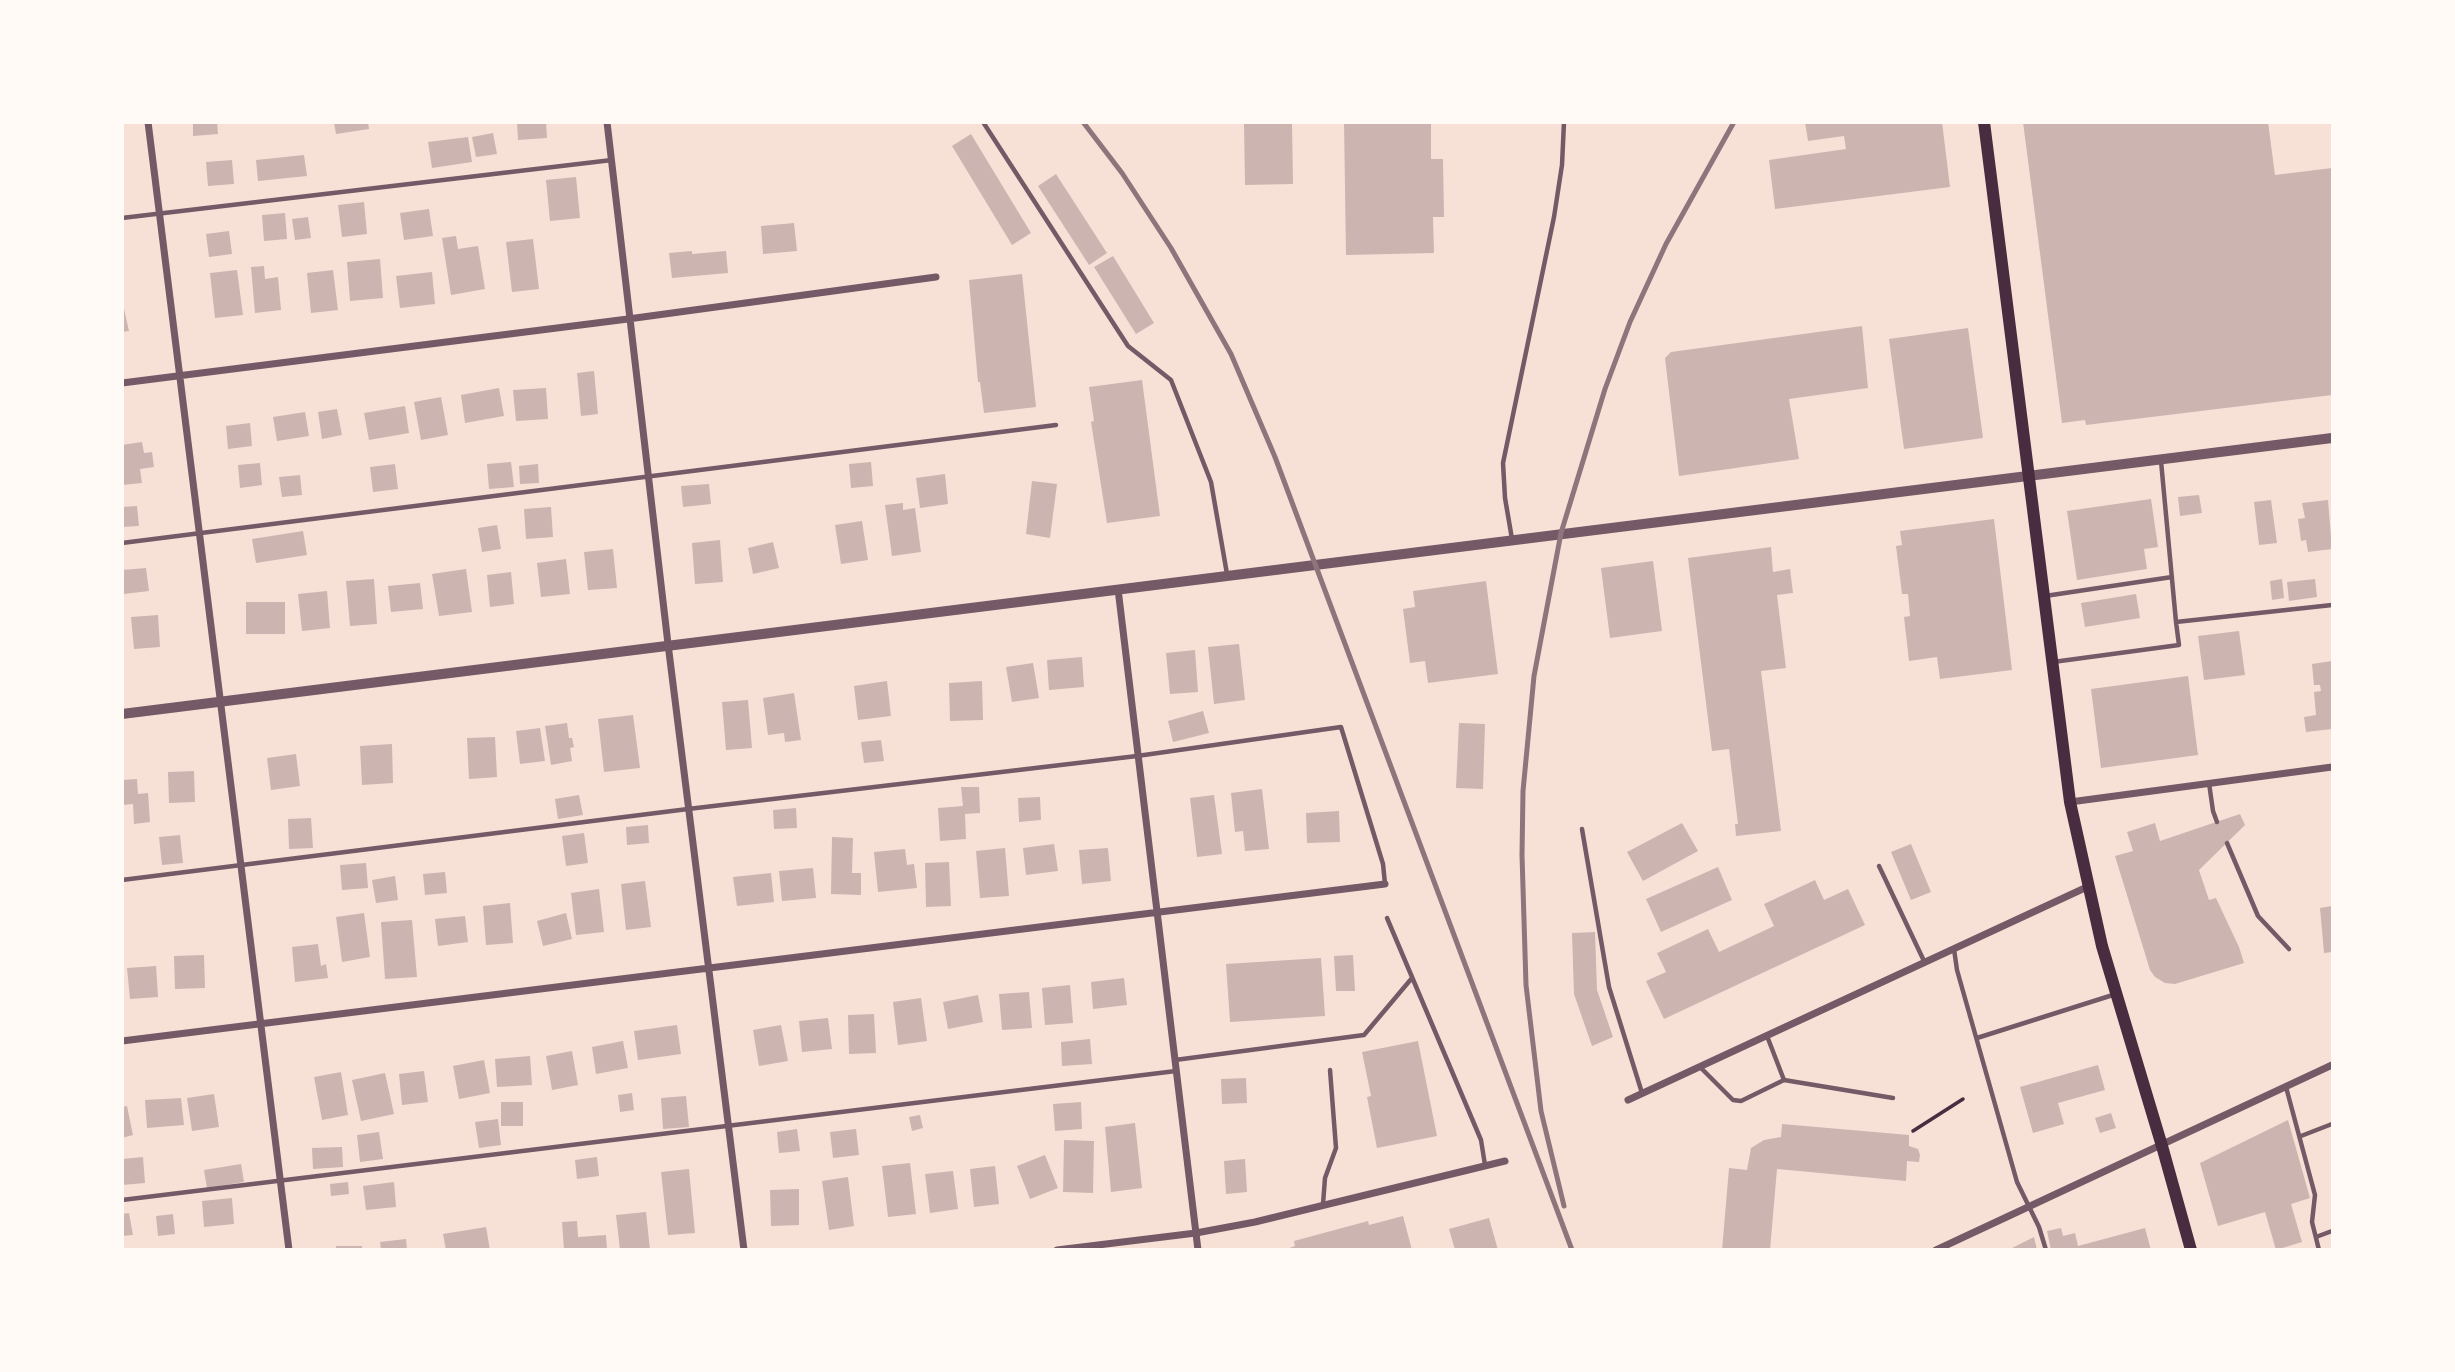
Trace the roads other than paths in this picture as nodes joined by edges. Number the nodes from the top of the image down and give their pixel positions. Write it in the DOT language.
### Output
graph roads {
  1 [pos="148,122"];
  2 [pos="607,122"];
  3 [pos="983,122"];
  4 [pos="1563,122"];
  5 [pos="1983,122"];
  6 [pos="613,160"];
  7 [pos="159,213"];
  8 [pos="122,218"];
  9 [pos="936,277"];
  10 [pos="628,319"];
  11 [pos="181,377"];
  12 [pos="122,383"];
  13 [pos="1056,425"];
  14 [pos="2333,438"];
  15 [pos="2161,460"];
  16 [pos="2029,476"];
  17 [pos="649,478"];
  18 [pos="200,534"];
  19 [pos="1513,540"];
  20 [pos="122,543"];
  21 [pos="1227,575"];
  22 [pos="2172,578"];
  23 [pos="1118,589"];
  24 [pos="2044,596"];
  25 [pos="2333,605"];
  26 [pos="2176,622"];
  27 [pos="668,644"];
  28 [pos="2052,662"];
  29 [pos="221,702"];
  30 [pos="122,714"];
  31 [pos="1137,756"];
  32 [pos="2333,767"];
  33 [pos="2209,783"];
  34 [pos="2070,802"];
  35 [pos="688,809"];
  36 [pos="2217,822"];
  37 [pos="1582,828"];
  38 [pos="2227,843"];
  39 [pos="241,866"];
  40 [pos="1879,866"];
  41 [pos="122,880"];
  42 [pos="1385,884"];
  43 [pos="2087,887"];
  44 [pos="1157,913"];
  45 [pos="1387,918"];
  46 [pos="1954,949"];
  47 [pos="2289,949"];
  48 [pos="1925,962"];
  49 [pos="707,968"];
  50 [pos="1412,978"];
  51 [pos="2117,994"];
  52 [pos="260,1025"];
  53 [pos="1767,1036"];
  54 [pos="1977,1038"];
  55 [pos="122,1041"];
  56 [pos="1175,1060"];
  57 [pos="2333,1065"];
  58 [pos="1700,1067"];
  59 [pos="1330,1070"];
  60 [pos="1176,1071"];
  61 [pos="1784,1080"];
  62 [pos="2286,1087"];
  63 [pos="1642,1094"];
  64 [pos="1892,1097"];
  65 [pos="1628,1100"];
  66 [pos="2333,1124"];
  67 [pos="728,1127"];
  68 [pos="2301,1137"];
  69 [pos="2162,1146"];
  70 [pos="1504,1161"];
  71 [pos="1485,1165"];
  72 [pos="281,1181"];
  73 [pos="122,1200"];
  74 [pos="1323,1205"];
  75 [pos="2029,1207"];
  76 [pos="2333,1231"];
  77 [pos="1196,1233"];
  78 [pos="2316,1237"];
  79 [pos="289,1250"];
  80 [pos="744,1250"];
  81 [pos="1057,1250"];
  82 [pos="1198,1250"];
  83 [pos="1936,1250"];
  84 [pos="2046,1250"];
  85 [pos="2191,1250"];
  86 [pos="2319,1250"];
  1 -- 7 [label="street"];
  2 -- 6 [label="street"];
  3 -- 21 [label="lane"];
  4 -- 19 [label="lane"];
  5 -- 16 [label="main road"];
  6 -- 7 [label="lane"];
  6 -- 10 [label="street"];
  7 -- 8 [label="lane"];
  7 -- 11 [label="street"];
  9 -- 10 [label="street"];
  10 -- 11 [label="street"];
  10 -- 17 [label="street"];
  11 -- 12 [label="street"];
  11 -- 18 [label="street"];
  13 -- 17 [label="lane"];
  14 -- 15 [label="street"];
  15 -- 16 [label="street"];
  15 -- 22 [label="lane"];
  16 -- 19 [label="street"];
  16 -- 24 [label="main road"];
  17 -- 18 [label="lane"];
  17 -- 27 [label="street"];
  18 -- 20 [label="lane"];
  18 -- 29 [label="street"];
  19 -- 21 [label="street"];
  21 -- 23 [label="street"];
  22 -- 24 [label="lane"];
  22 -- 26 [label="lane"];
  23 -- 27 [label="street"];
  23 -- 31 [label="street"];
  24 -- 28 [label="main road"];
  25 -- 26 [label="lane"];
  26 -- 28 [label="lane"];
  27 -- 29 [label="street"];
  27 -- 35 [label="street"];
  28 -- 34 [label="main road"];
  29 -- 30 [label="street"];
  29 -- 39 [label="street"];
  31 -- 35 [label="lane"];
  31 -- 42 [label="lane"];
  31 -- 44 [label="street"];
  32 -- 33 [label="street"];
  33 -- 34 [label="street"];
  33 -- 36 [label="lane"];
  34 -- 43 [label="main road"];
  35 -- 39 [label="lane"];
  35 -- 49 [label="street"];
  37 -- 63 [label="lane"];
  38 -- 47 [label="lane"];
  39 -- 41 [label="lane"];
  39 -- 52 [label="street"];
  40 -- 48 [label="lane"];
  42 -- 44 [label="street"];
  43 -- 46 [label="street"];
  43 -- 51 [label="main road"];
  44 -- 49 [label="street"];
  44 -- 56 [label="street"];
  45 -- 50 [label="lane"];
  46 -- 48 [label="street"];
  46 -- 54 [label="lane"];
  48 -- 53 [label="street"];
  49 -- 52 [label="street"];
  49 -- 67 [label="street"];
  50 -- 56 [label="lane"];
  50 -- 71 [label="lane"];
  51 -- 54 [label="lane"];
  51 -- 69 [label="main road"];
  52 -- 55 [label="street"];
  52 -- 72 [label="street"];
  53 -- 58 [label="street"];
  53 -- 61 [label="lane"];
  54 -- 75 [label="lane"];
  56 -- 60 [label="street"];
  57 -- 62 [label="street"];
  58 -- 61 [label="lane"];
  58 -- 63 [label="street"];
  59 -- 74 [label="lane"];
  60 -- 67 [label="lane"];
  60 -- 77 [label="street"];
  61 -- 64 [label="lane"];
  62 -- 68 [label="lane"];
  62 -- 69 [label="street"];
  63 -- 65 [label="street"];
  66 -- 68 [label="lane"];
  67 -- 72 [label="lane"];
  67 -- 80 [label="street"];
  68 -- 78 [label="lane"];
  69 -- 75 [label="street"];
  69 -- 85 [label="main road"];
  70 -- 71 [label="street"];
  71 -- 74 [label="street"];
  72 -- 73 [label="lane"];
  72 -- 79 [label="street"];
  74 -- 77 [label="street"];
  75 -- 83 [label="street"];
  75 -- 84 [label="lane"];
  76 -- 78 [label="lane"];
  77 -- 81 [label="street"];
  77 -- 82 [label="street"];
  78 -- 86 [label="lane"];
}
